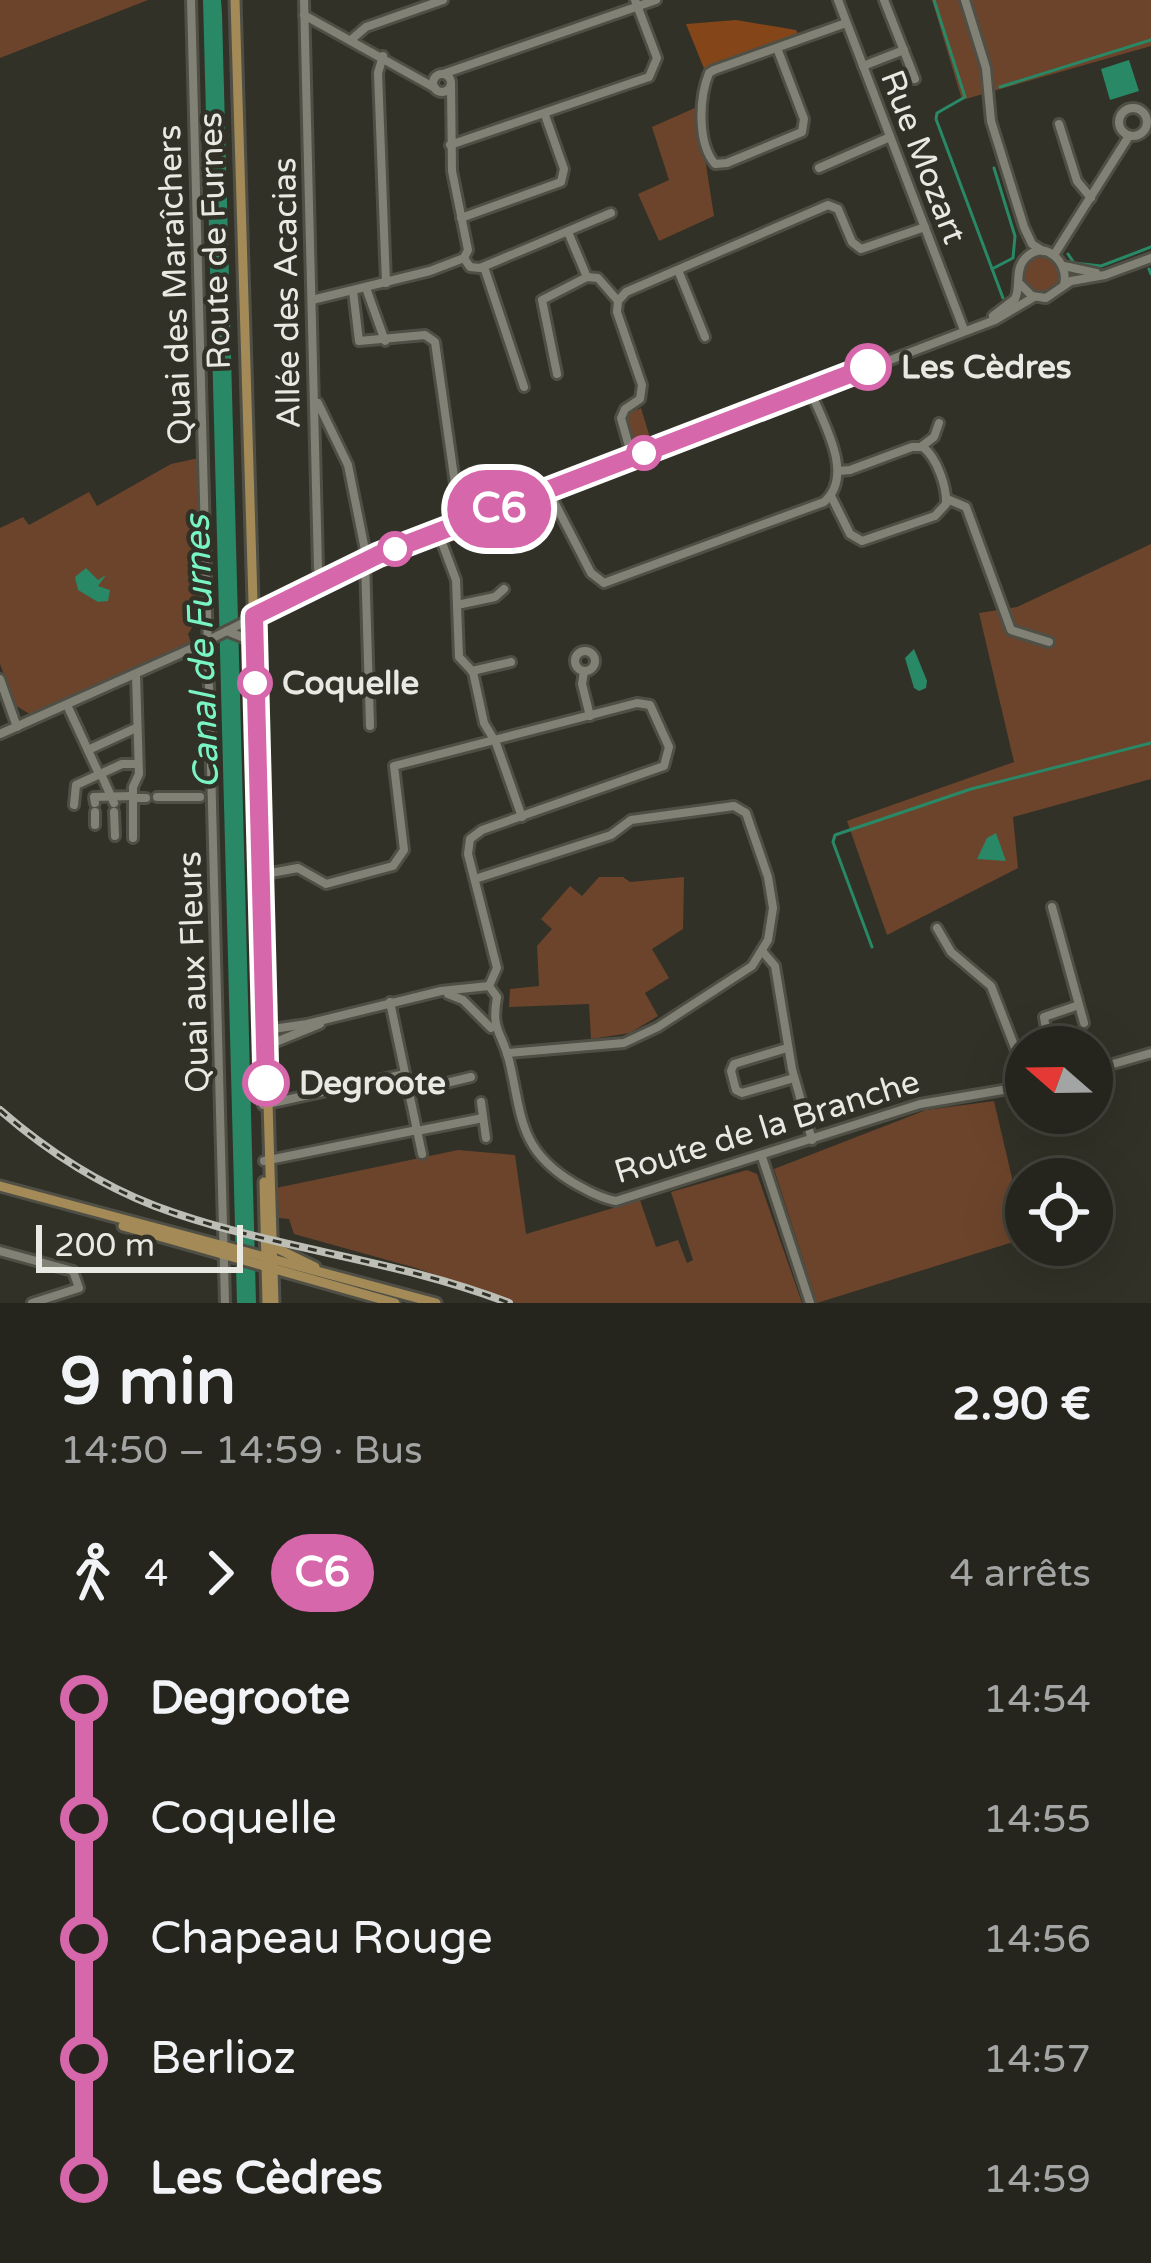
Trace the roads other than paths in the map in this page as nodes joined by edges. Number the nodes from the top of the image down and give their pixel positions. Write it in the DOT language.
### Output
graph roads {
  1 [pos="191,0"];
  2 [pos="235,0"];
  3 [pos="304,0"];
  4 [pos="443,0"];
  5 [pos="656,0"];
  6 [pos="838,0"];
  7 [pos="884,0"];
  8 [pos="965,0"];
  9 [pos="636,4"];
  10 [pos="304,15"];
  11 [pos="846,23"];
  12 [pos="352,39"];
  13 [pos="777,48"];
  14 [pos="904,50"];
  15 [pos="383,56"];
  16 [pos="863,66"];
  17 [pos="403,68"];
  18 [pos="445,79"];
  19 [pos="915,79"];
  20 [pos="436,89"];
  21 [pos="545,115"];
  22 [pos="1149,117"];
  23 [pos="449,119"];
  24 [pos="1059,124"];
  25 [pos="1130,136"];
  26 [pos="890,137"];
  27 [pos="450,145"];
  28 [pos="819,168"];
  29 [pos="1091,199"];
  30 [pos="611,213"];
  31 [pos="460,218"];
  32 [pos="925,227"];
  33 [pos="1024,227"];
  34 [pos="568,232"];
  35 [pos="1043,251"];
  36 [pos="1054,255"];
  37 [pos="464,258"];
  38 [pos="1151,258"];
  39 [pos="1022,263"];
  40 [pos="1064,266"];
  41 [pos="484,267"];
  42 [pos="678,270"];
  43 [pos="1115,272"];
  44 [pos="587,277"];
  45 [pos="386,283"];
  46 [pos="1020,284"];
  47 [pos="1064,286"];
  48 [pos="367,288"];
  49 [pos="353,291"];
  50 [pos="1034,297"];
  51 [pos="312,300"];
  52 [pos="618,301"];
  53 [pos="964,330"];
  54 [pos="705,337"];
  55 [pos="385,341"];
  56 [pos="557,374"];
  57 [pos="524,387"];
  58 [pos="316,390"];
  59 [pos="810,390"];
  60 [pos="328,419"];
  61 [pos="315,420"];
  62 [pos="939,423"];
  63 [pos="921,447"];
  64 [pos="632,457"];
  65 [pos="838,471"];
  66 [pos="248,481"];
  67 [pos="548,490"];
  68 [pos="831,496"];
  69 [pos="947,499"];
  70 [pos="465,522"];
  71 [pos="438,532"];
  72 [pos="362,562"];
  73 [pos="322,584"];
  74 [pos="504,589"];
  75 [pos="254,592"];
  76 [pos="283,602"];
  77 [pos="458,605"];
  78 [pos="247,627"];
  79 [pos="210,640"];
  80 [pos="1049,642"];
  81 [pos="511,662"];
  82 [pos="472,671"];
  83 [pos="584,671"];
  84 [pos="136,675"];
  85 [pos="0,679"];
  86 [pos="68,705"];
  87 [pos="590,716"];
  88 [pos="370,726"];
  89 [pos="17,727"];
  90 [pos="136,728"];
  91 [pos="0,734"];
  92 [pos="494,739"];
  93 [pos="88,750"];
  94 [pos="137,760"];
  95 [pos="100,774"];
  96 [pos="133,797"];
  97 [pos="158,797"];
  98 [pos="200,797"];
  99 [pos="146,798"];
  100 [pos="114,804"];
  101 [pos="74,805"];
  102 [pos="517,819"];
  103 [pos="95,825"];
  104 [pos="115,836"];
  105 [pos="133,838"];
  106 [pos="257,876"];
  107 [pos="475,879"];
  108 [pos="1052,907"];
  109 [pos="937,928"];
  110 [pos="763,952"];
  111 [pos="489,986"];
  112 [pos="473,987"];
  113 [pos="434,992"];
  114 [pos="390,1002"];
  115 [pos="1079,1005"];
  116 [pos="494,1009"];
  117 [pos="472,1010"];
  118 [pos="348,1012"];
  119 [pos="1084,1023"];
  120 [pos="1007,1026"];
  121 [pos="1043,1026"];
  122 [pos="262,1031"];
  123 [pos="263,1048"];
  124 [pos="788,1048"];
  125 [pos="506,1050"];
  126 [pos="1151,1053"];
  127 [pos="1113,1064"];
  128 [pos="405,1073"];
  129 [pos="471,1077"];
  130 [pos="794,1078"];
  131 [pos="1005,1090"];
  132 [pos="409,1092"];
  133 [pos="481,1102"];
  134 [pos="265,1105"];
  135 [pos="483,1118"];
  136 [pos="417,1131"];
  137 [pos="486,1138"];
  138 [pos="812,1140"];
  139 [pos="422,1154"];
  140 [pos="762,1157"];
  141 [pos="266,1161"];
  142 [pos="0,1189"];
  143 [pos="272,1246"];
  144 [pos="0,1251"];
  145 [pos="228,1254"];
  146 [pos="269,1265"];
  147 [pos="330,1275"];
  148 [pos="32,1303"];
  149 [pos="225,1303"];
  150 [pos="271,1303"];
  151 [pos="394,1303"];
  152 [pos="436,1303"];
  153 [pos="810,1303"];
  1 -- 79 [label="street, Quai des Maraîchers"];
  2 -- 66 [label="main road, Route de Furnes"];
  3 -- 10 [label="street, Allée des Acacias"];
  4 -- 12 [label="street"];
  5 -- 9 [label="street"];
  6 -- 11 [label="street, Rue Mozart"];
  7 -- 14 [label="street"];
  8 -- 33 [label="street"];
  9 -- 18 [label="street"];
  9 -- 21 [label="street"];
  10 -- 12 [label="street"];
  10 -- 51 [label="street, Allée des Acacias"];
  11 -- 13 [label="street"];
  11 -- 16 [label="street, Rue Mozart"];
  12 -- 15 [label="street"];
  13 -- 13 [label="street"];
  14 -- 16 [label="street"];
  14 -- 19 [label="street"];
  15 -- 17 [label="street"];
  15 -- 45 [label="street"];
  16 -- 26 [label="street, Rue Mozart"];
  17 -- 18 [label="street"];
  17 -- 20 [label="street"];
  18 -- 20 [label="street"];
  18 -- 20 [label="street"];
  18 -- 23 [label="street"];
  20 -- 23 [label="street"];
  21 -- 27 [label="street"];
  21 -- 31 [label="street"];
  22 -- 25 [label="street"];
  22 -- 25 [label="street"];
  23 -- 27 [label="street"];
  24 -- 29 [label="street"];
  25 -- 29 [label="street"];
  26 -- 28 [label="street"];
  26 -- 32 [label="street, Rue Mozart"];
  27 -- 31 [label="street"];
  29 -- 36 [label="street"];
  30 -- 34 [label="street"];
  31 -- 37 [label="street"];
  32 -- 42 [label="street"];
  32 -- 53 [label="street, Rue Mozart"];
  33 -- 35 [label="street"];
  33 -- 39 [label="street"];
  34 -- 41 [label="street"];
  34 -- 44 [label="street"];
  35 -- 36 [label="street"];
  35 -- 39 [label="street"];
  36 -- 40 [label="street"];
  37 -- 41 [label="street"];
  37 -- 45 [label="street"];
  38 -- 43 [label="street"];
  39 -- 46 [label="street"];
  40 -- 43 [label="street"];
  40 -- 47 [label="street"];
  41 -- 57 [label="street"];
  42 -- 52 [label="street"];
  42 -- 54 [label="street"];
  43 -- 47 [label="street"];
  44 -- 52 [label="street"];
  44 -- 56 [label="street"];
  45 -- 48 [label="street"];
  46 -- 50 [label="street"];
  46 -- 53 [label="street"];
  47 -- 50 [label="street"];
  48 -- 49 [label="street"];
  48 -- 55 [label="street"];
  49 -- 51 [label="street"];
  49 -- 55 [label="street"];
  50 -- 53 [label="street"];
  51 -- 58 [label="street, Allée des Acacias"];
  52 -- 64 [label="street"];
  53 -- 59 [label="street"];
  55 -- 70 [label="street"];
  58 -- 60 [label="street"];
  58 -- 61 [label="street, Allée des Acacias"];
  59 -- 64 [label="street"];
  59 -- 65 [label="street"];
  60 -- 61 [label="street"];
  60 -- 72 [label="street"];
  61 -- 73 [label="street, Allée des Acacias"];
  62 -- 63 [label="street"];
  63 -- 65 [label="street"];
  63 -- 69 [label="street"];
  64 -- 67 [label="street"];
  65 -- 68 [label="street"];
  66 -- 75 [label="main road, Route de Furnes"];
  66 -- 78 [label="main road, Route de Furnes"];
  67 -- 68 [label="street"];
  67 -- 70 [label="street"];
  68 -- 69 [label="street"];
  69 -- 80 [label="street"];
  70 -- 71 [label="street"];
  71 -- 72 [label="street"];
  71 -- 77 [label="street"];
  72 -- 73 [label="street"];
  72 -- 88 [label="street"];
  73 -- 76 [label="street"];
  74 -- 77 [label="street"];
  75 -- 76 [label="street"];
  75 -- 78 [label="main road, Route de Furnes"];
  76 -- 78 [label="street"];
  77 -- 82 [label="street"];
  78 -- 79 [label="street"];
  78 -- 106 [label="main road, Route de Furnes"];
  78 -- 106 [label="main road, Route de Furnes"];
  79 -- 84 [label="street"];
  79 -- 145 [label="street, Quai aux Fleurs"];
  81 -- 82 [label="street"];
  82 -- 92 [label="street"];
  83 -- 87 [label="street"];
  84 -- 86 [label="street"];
  84 -- 90 [label="street"];
  85 -- 89 [label="street"];
  86 -- 89 [label="street"];
  86 -- 93 [label="street"];
  87 -- 92 [label="street"];
  87 -- 102 [label="street"];
  89 -- 91 [label="street"];
  90 -- 93 [label="street"];
  90 -- 94 [label="street"];
  92 -- 102 [label="street"];
  92 -- 106 [label="street"];
  93 -- 95 [label="street"];
  94 -- 95 [label="street"];
  94 -- 96 [label="street"];
  95 -- 100 [label="street"];
  95 -- 101 [label="street"];
  96 -- 99 [label="street"];
  96 -- 100 [label="street"];
  96 -- 105 [label="street"];
  97 -- 98 [label="street"];
  100 -- 103 [label="street"];
  100 -- 104 [label="street"];
  102 -- 107 [label="street"];
  106 -- 122 [label="main road, Route de Furnes"];
  107 -- 110 [label="street"];
  107 -- 111 [label="street"];
  108 -- 115 [label="street"];
  109 -- 120 [label="street"];
  110 -- 124 [label="street"];
  110 -- 125 [label="street"];
  111 -- 112 [label="street"];
  111 -- 116 [label="street"];
  112 -- 113 [label="street"];
  112 -- 117 [label="street"];
  113 -- 114 [label="street"];
  113 -- 117 [label="street"];
  114 -- 118 [label="street"];
  114 -- 128 [label="street"];
  115 -- 119 [label="street"];
  115 -- 121 [label="street"];
  116 -- 117 [label="street"];
  116 -- 125 [label="street"];
  117 -- 125 [label="street"];
  118 -- 122 [label="street"];
  118 -- 123 [label="street"];
  122 -- 123 [label="main road, Route de Furnes"];
  123 -- 134 [label="main road, Route de Furnes"];
  124 -- 130 [label="street"];
  124 -- 130 [label="street"];
  125 -- 140 [label="street, Route de la Branche"];
  126 -- 127 [label="street"];
  128 -- 132 [label="street"];
  128 -- 134 [label="street"];
  129 -- 132 [label="street"];
  130 -- 138 [label="street"];
  131 -- 138 [label="street, Route de la Branche"];
  132 -- 136 [label="street"];
  133 -- 135 [label="street"];
  134 -- 141 [label="main road, Route de Furnes"];
  135 -- 136 [label="street"];
  135 -- 137 [label="street"];
  136 -- 139 [label="street"];
  136 -- 141 [label="street"];
  138 -- 140 [label="street, Route de la Branche"];
  140 -- 153 [label="street"];
  141 -- 143 [label="main road, Route de Furnes"];
  141 -- 146 [label="main road, Route de Furnes"];
  142 -- 145 [label="main road"];
  143 -- 146 [label="main road, Route de Furnes"];
  143 -- 147 [label="main road"];
  144 -- 148 [label="street"];
  145 -- 146 [label="main road"];
  145 -- 149 [label="street, Quai aux Fleurs"];
  146 -- 147 [label="main road"];
  146 -- 150 [label="main road, Route de Furnes"];
  146 -- 151 [label="main road"];
  147 -- 152 [label="main road"];
}
